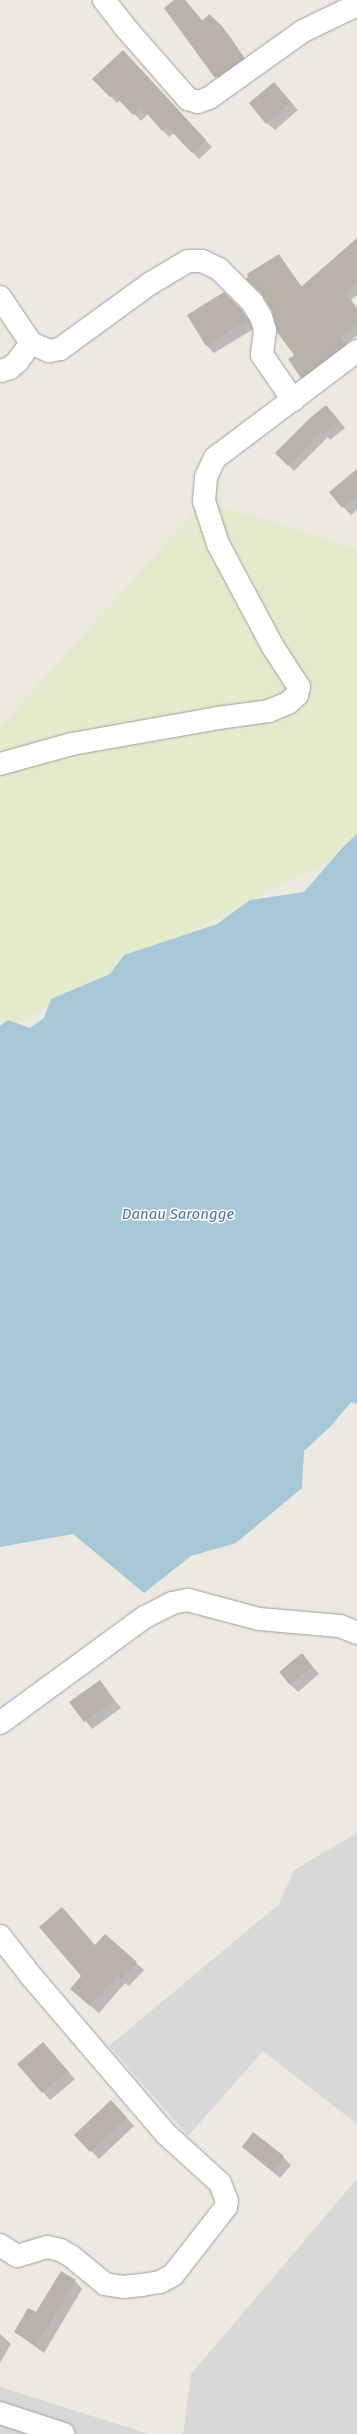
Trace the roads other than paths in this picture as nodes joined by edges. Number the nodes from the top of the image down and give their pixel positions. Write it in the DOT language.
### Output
graph roads {
  1 [pos="104,0"];
  2 [pos="357,4"];
  3 [pos="0,297"];
  4 [pos="31,343"];
  5 [pos="357,351"];
  6 [pos="0,371"];
  7 [pos="293,400"];
  8 [pos="0,764"];
  9 [pos="357,1632"];
  10 [pos="0,1723"];
  11 [pos="0,1936"];
  12 [pos="0,2245"];
  13 [pos="0,2413"];
  14 [pos="59,2433"];
  1 -- 2 [label="street"];
  3 -- 4 [label="street"];
  4 -- 6 [label="street"];
  4 -- 7 [label="street"];
  5 -- 7 [label="street"];
  7 -- 8 [label="street"];
  9 -- 10 [label="street"];
  11 -- 12 [label="street"];
  13 -- 14 [label="street"];
}
